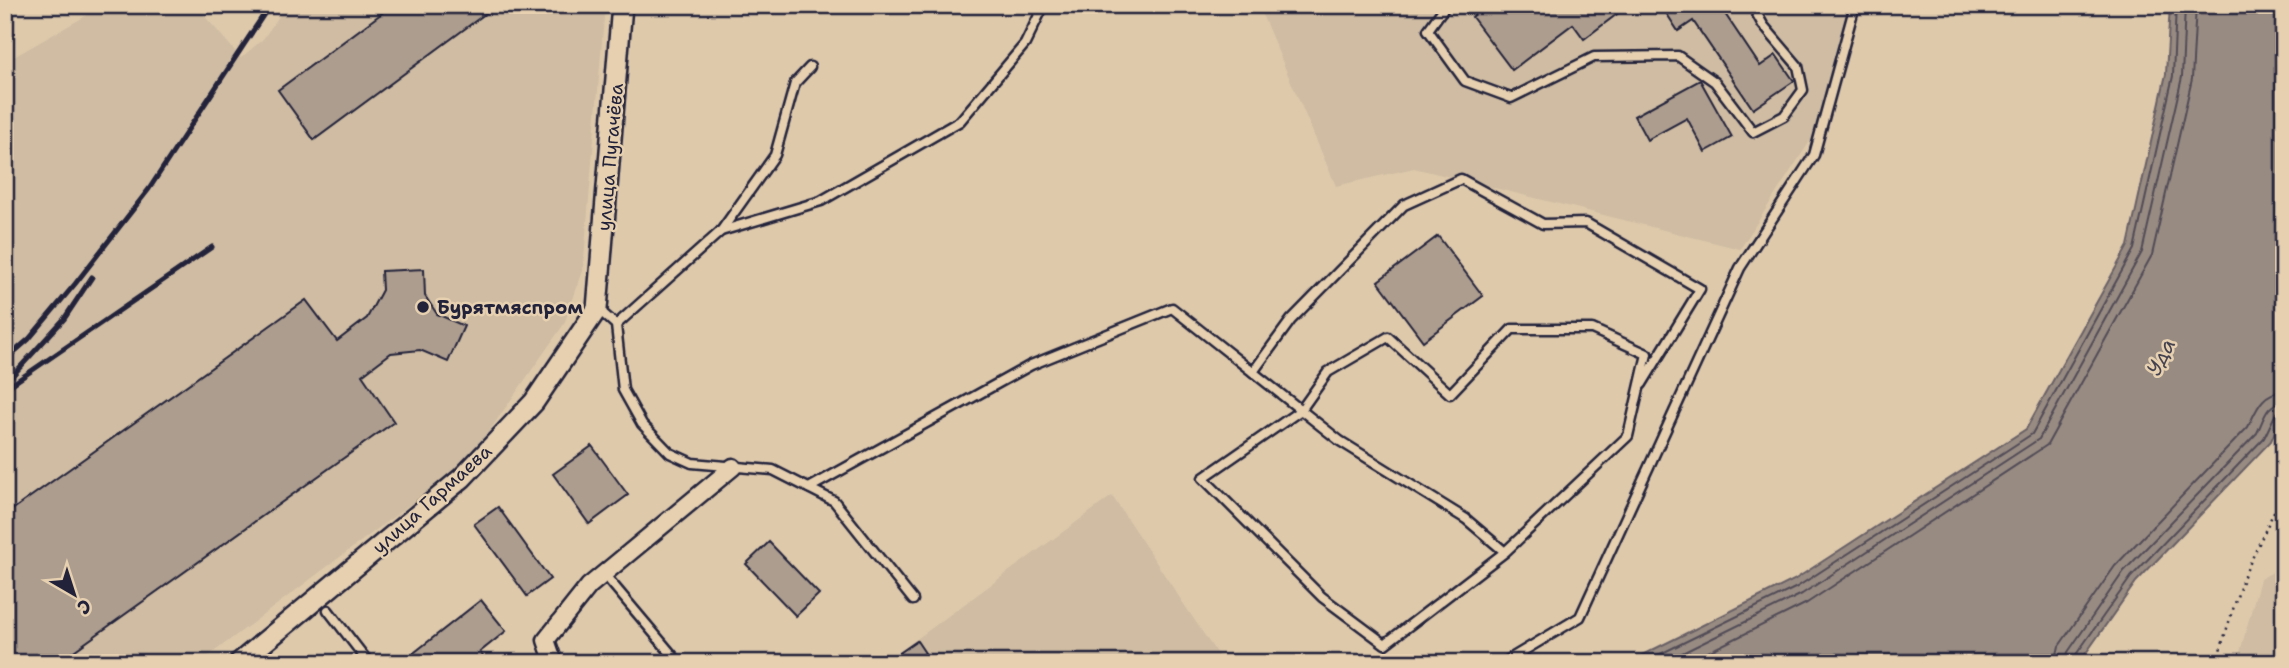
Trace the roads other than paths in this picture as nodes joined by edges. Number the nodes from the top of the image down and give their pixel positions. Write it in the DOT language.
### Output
graph roads {
  1 [pos="622,5"];
  2 [pos="1044,5"];
  3 [pos="1446,5"];
  4 [pos="1752,5"];
  5 [pos="1855,5"];
  6 [pos="810,67"];
  7 [pos="721,231"];
  8 [pos="597,309"];
  9 [pos="616,325"];
  10 [pos="1253,372"];
  11 [pos="1639,390"];
  12 [pos="1301,410"];
  13 [pos="733,467"];
  14 [pos="809,488"];
  15 [pos="1505,552"];
  16 [pos="604,574"];
  17 [pos="913,600"];
  18 [pos="328,610"];
  19 [pos="239,663"];
  20 [pos="369,663"];
  21 [pos="554,663"];
  22 [pos="679,663"];
  23 [pos="1503,663"];
  1 -- 8 [label="street, улица Пугачёва"];
  2 -- 7 [label="lane"];
  3 -- 4 [label="lane"];
  5 -- 23 [label="lane"];
  6 -- 7 [label="lane"];
  7 -- 9 [label="lane"];
  8 -- 9 [label="lane"];
  8 -- 19 [label="street, улица Гармаева"];
  9 -- 13 [label="lane"];
  10 -- 11 [label="lane"];
  10 -- 12 [label="lane"];
  10 -- 14 [label="lane"];
  11 -- 12 [label="lane"];
  11 -- 15 [label="lane"];
  12 -- 15 [label="lane"];
  12 -- 15 [label="lane"];
  13 -- 14 [label="lane"];
  13 -- 16 [label="street"];
  14 -- 17 [label="lane"];
  16 -- 21 [label="street"];
  16 -- 22 [label="lane"];
  18 -- 20 [label="lane"];
}
